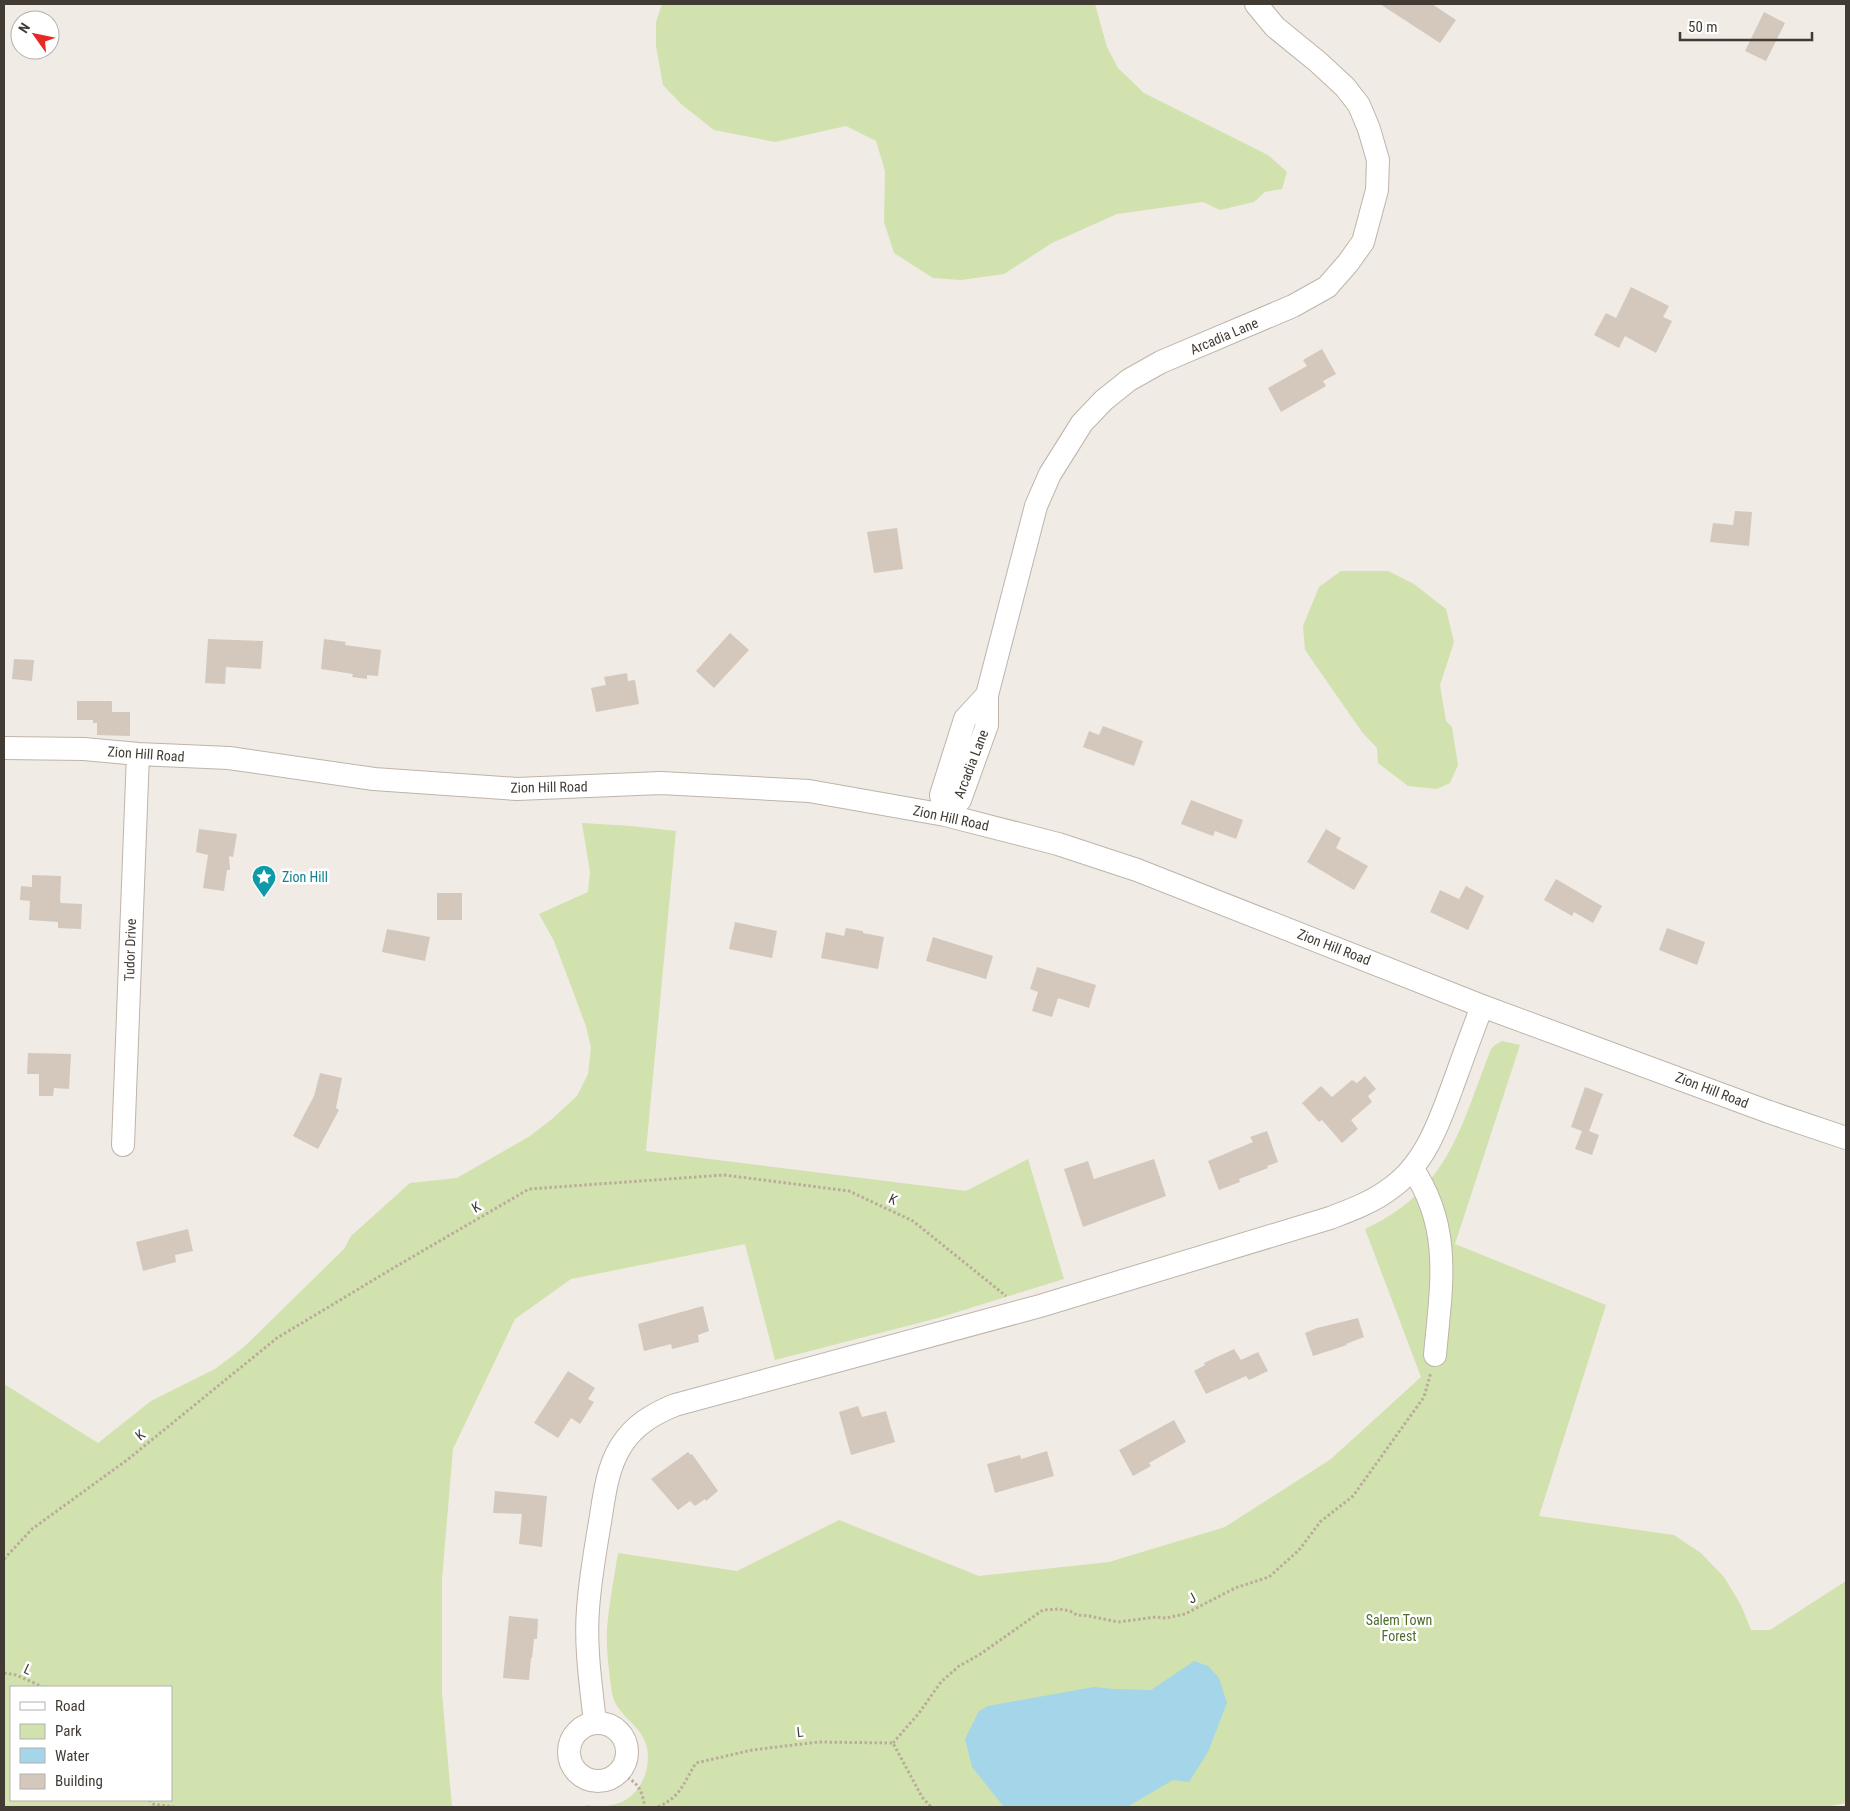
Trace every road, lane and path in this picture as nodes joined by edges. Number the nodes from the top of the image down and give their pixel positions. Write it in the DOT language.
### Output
graph roads {
  1 [pos="1256,4"];
  2 [pos="4,748"];
  3 [pos="138,754"];
  4 [pos="945,815"];
  5 [pos="1482,1006"];
  6 [pos="1846,1138"];
  7 [pos="123,1145"];
  8 [pos="1412,1168"];
  9 [pos="1024,1311"];
  10 [pos="1435,1355"];
  11 [pos="4,1559"];
  12 [pos="4,1673"];
  13 [pos="41,1686"];
  14 [pos="596,1723"];
  15 [pos="893,1743"];
  16 [pos="619,1772"];
  17 [pos="150,1801"];
  18 [pos="174,1807"];
  19 [pos="645,1807"];
  20 [pos="658,1807"];
  21 [pos="931,1807"];
  1 -- 4 [label="street, Arcadia Lane"];
  2 -- 3 [label="street, Zion Hill Road"];
  3 -- 4 [label="street, Zion Hill Road"];
  3 -- 7 [label="street, Tudor Drive"];
  4 -- 5 [label="street, Zion Hill Road"];
  5 -- 6 [label="street, Zion Hill Road"];
  5 -- 8 [label="street"];
  8 -- 9 [label="street"];
  8 -- 10 [label="street"];
  9 -- 11 [label="path, K"];
  9 -- 14 [label="street"];
  10 -- 15 [label="path, J"];
  12 -- 13 [label="path, L"];
  14 -- 16 [label="street"];
  14 -- 16 [label="street"];
  15 -- 20 [label="path, L"];
  15 -- 21 [label="path"];
  16 -- 19 [label="path"];
  17 -- 18 [label="path"];
}
